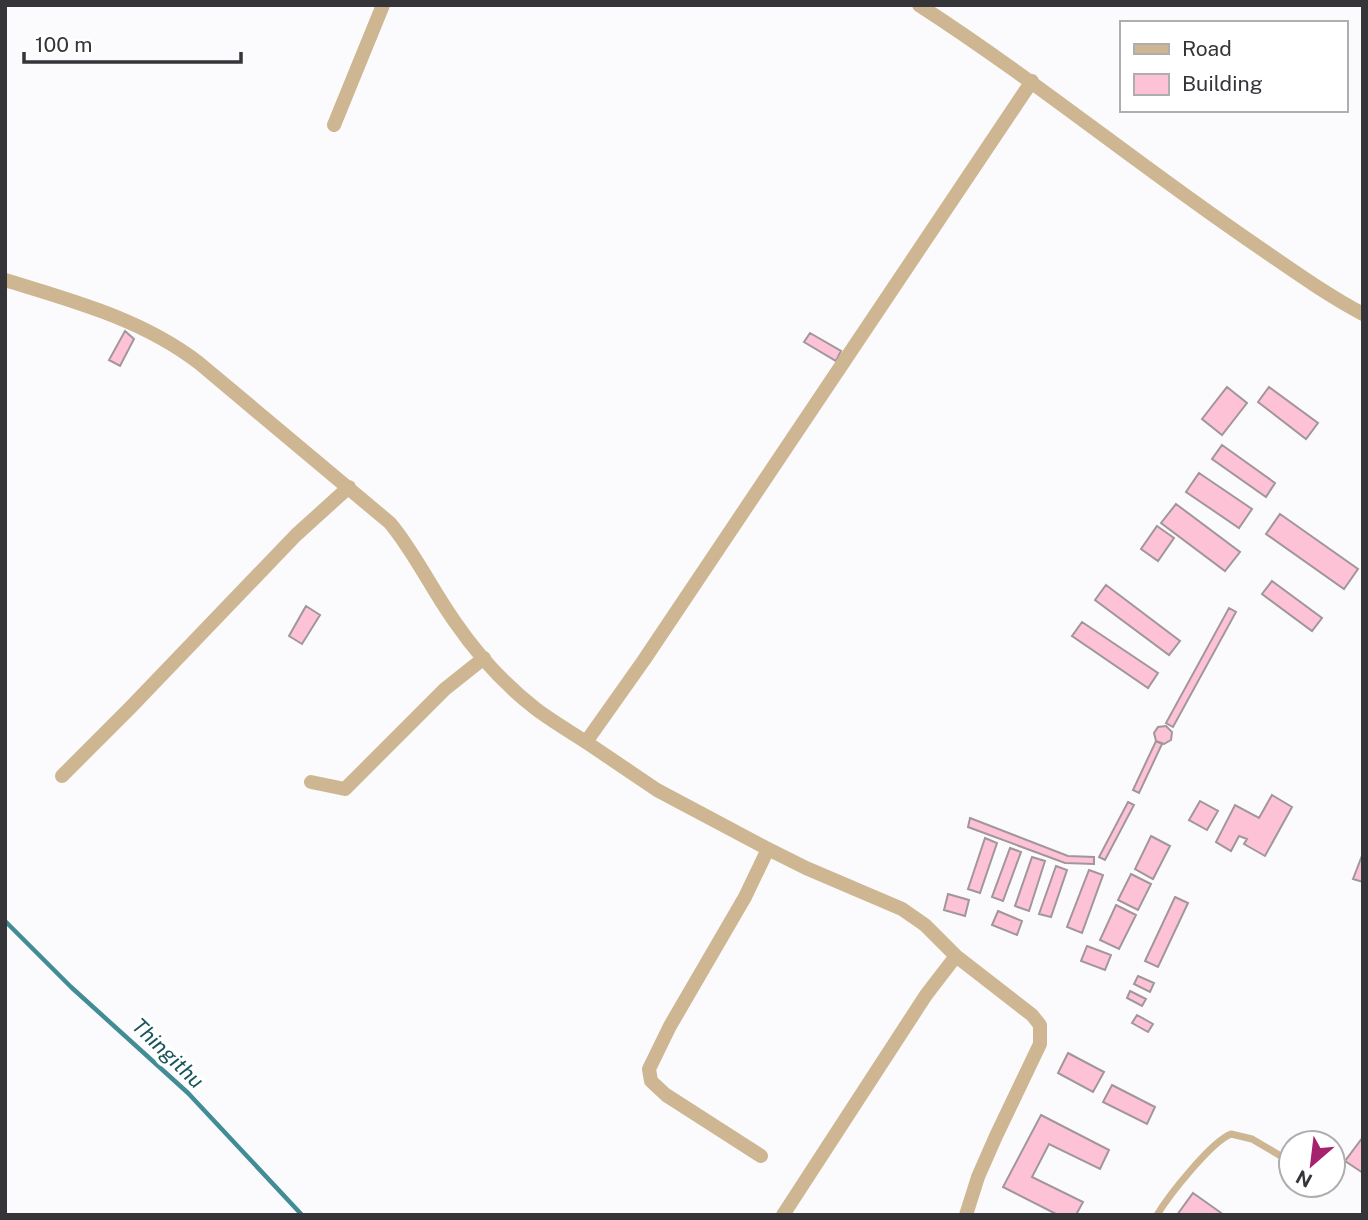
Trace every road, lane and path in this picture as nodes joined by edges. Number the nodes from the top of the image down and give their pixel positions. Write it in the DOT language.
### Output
graph roads {
  1 [pos="383,5"];
  2 [pos="919,5"];
  3 [pos="1032,81"];
  4 [pos="334,125"];
  5 [pos="5,280"];
  6 [pos="1363,314"];
  7 [pos="349,487"];
  8 [pos="484,658"];
  9 [pos="586,742"];
  10 [pos="62,776"];
  11 [pos="311,782"];
  12 [pos="768,849"];
  13 [pos="956,956"];
  14 [pos="1277,1154"];
  15 [pos="761,1156"];
  16 [pos="783,1215"];
  17 [pos="966,1215"];
  18 [pos="1157,1215"];
  1 -- 4 [label="street"];
  2 -- 3 [label="street"];
  3 -- 6 [label="street"];
  3 -- 9 [label="street"];
  5 -- 7 [label="street"];
  7 -- 8 [label="street"];
  7 -- 10 [label="street"];
  8 -- 9 [label="street"];
  8 -- 11 [label="street"];
  9 -- 12 [label="street"];
  12 -- 13 [label="street"];
  12 -- 15 [label="street"];
  13 -- 16 [label="street"];
  13 -- 17 [label="street"];
  14 -- 18 [label="lane"];
}
